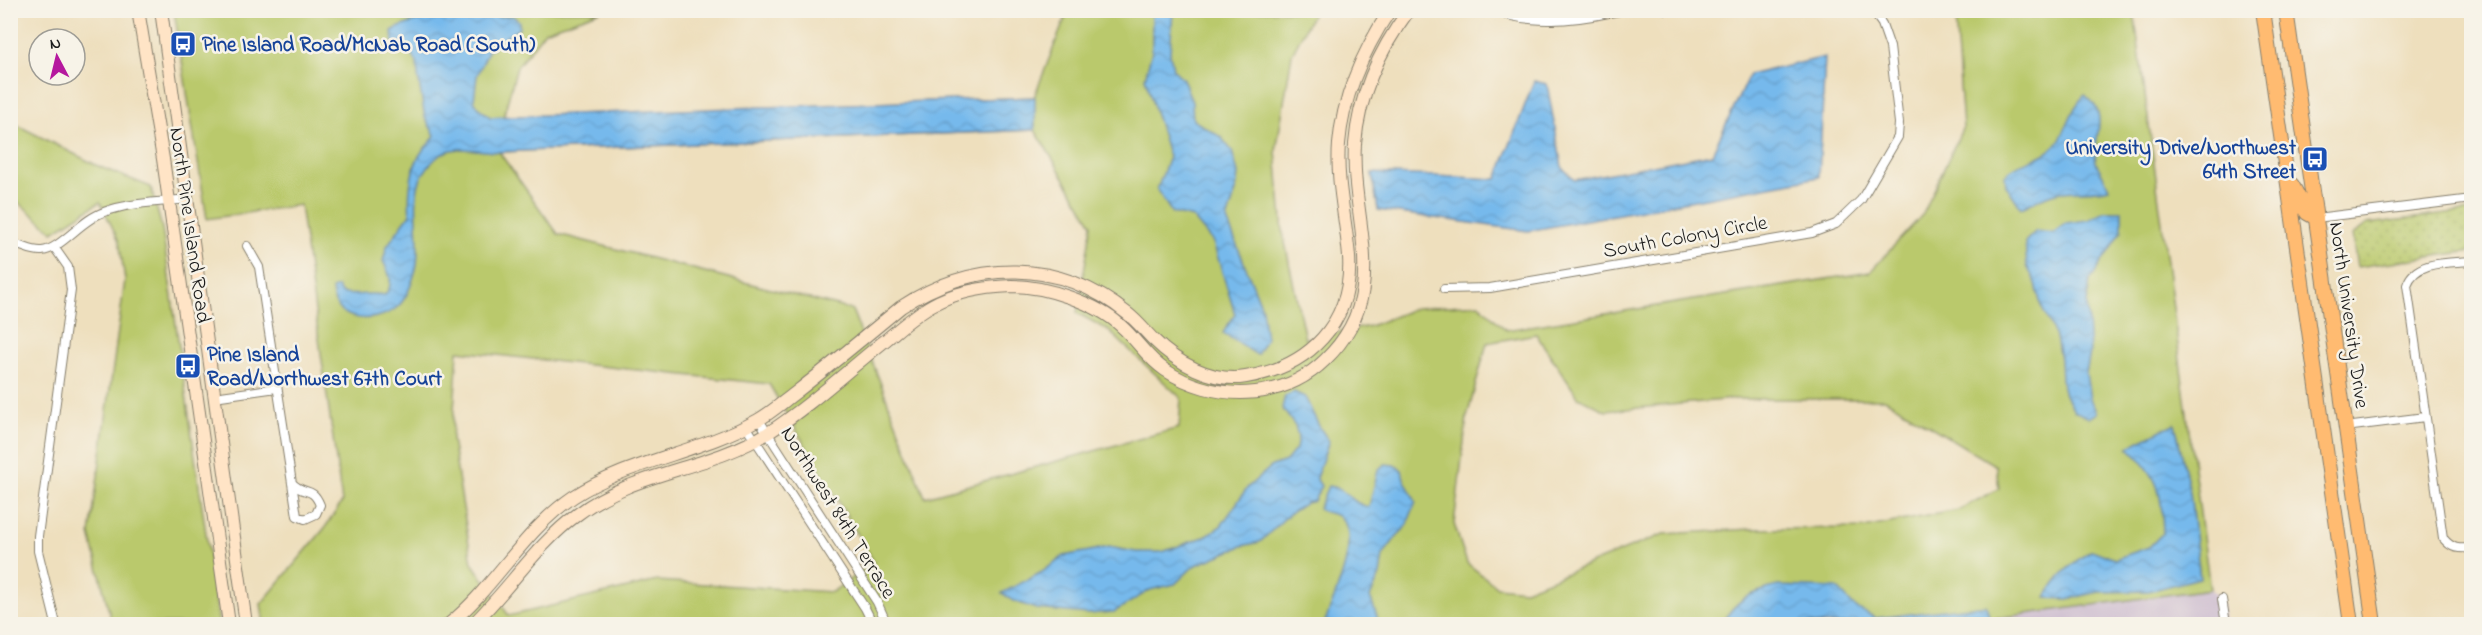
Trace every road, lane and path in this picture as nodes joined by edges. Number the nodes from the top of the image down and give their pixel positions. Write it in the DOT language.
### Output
graph roads {
  1 [pos="138,10"];
  2 [pos="161,10"];
  3 [pos="1390,10"];
  4 [pos="1409,10"];
  5 [pos="1492,10"];
  6 [pos="1623,10"];
  7 [pos="1667,10"];
  8 [pos="1710,10"];
  9 [pos="1872,10"];
  10 [pos="2263,10"];
  11 [pos="2286,10"];
  12 [pos="2286,172"];
  13 [pos="186,199"];
  14 [pos="2472,199"];
  15 [pos="169,201"];
  16 [pos="2316,218"];
  17 [pos="10,244"];
  18 [pos="247,246"];
  19 [pos="54,247"];
  20 [pos="2472,261"];
  21 [pos="1365,277"];
  22 [pos="2301,278"];
  23 [pos="1444,289"];
  24 [pos="1346,291"];
  25 [pos="2331,330"];
  26 [pos="276,388"];
  27 [pos="214,397"];
  28 [pos="2425,417"];
  29 [pos="759,420"];
  30 [pos="746,426"];
  31 [pos="2345,427"];
  32 [pos="767,433"];
  33 [pos="755,439"];
  34 [pos="292,483"];
  35 [pos="2472,548"];
  36 [pos="2222,599"];
  37 [pos="56,624"];
  38 [pos="229,624"];
  39 [pos="246,624"];
  40 [pos="449,624"];
  41 [pos="473,624"];
  42 [pos="873,624"];
  43 [pos="888,624"];
  44 [pos="2226,624"];
  45 [pos="2351,624"];
  46 [pos="2374,624"];
  1 -- 15 [label="street, North Pine Island Road"];
  2 -- 13 [label="street, North Pine Island Road"];
  3 -- 24 [label="street"];
  4 -- 21 [label="street"];
  5 -- 6 [label="street"];
  7 -- 8 [label="street"];
  9 -- 23 [label="street, South Colony Circle"];
  10 -- 12 [label="main road, North University Drive"];
  11 -- 16 [label="main road, North University Drive"];
  12 -- 16 [label="main road"];
  12 -- 22 [label="main road, North University Drive"];
  13 -- 15 [label="street"];
  13 -- 27 [label="street, North Pine Island Road"];
  14 -- 16 [label="street"];
  15 -- 19 [label="street"];
  15 -- 38 [label="street, North Pine Island Road"];
  16 -- 25 [label="main road, North University Drive"];
  17 -- 19 [label="street"];
  18 -- 26 [label="street"];
  19 -- 37 [label="street"];
  20 -- 28 [label="street"];
  21 -- 24 [label="street"];
  21 -- 32 [label="street"];
  22 -- 25 [label="main road"];
  22 -- 45 [label="main road, North University Drive"];
  24 -- 29 [label="street"];
  25 -- 31 [label="main road, North University Drive"];
  26 -- 27 [label="street"];
  26 -- 34 [label="street"];
  27 -- 39 [label="street, North Pine Island Road"];
  28 -- 31 [label="street"];
  28 -- 35 [label="street"];
  29 -- 30 [label="street"];
  29 -- 32 [label="street, Northwest 84th Terrace"];
  30 -- 33 [label="street, Northwest 84th Terrace"];
  30 -- 40 [label="street"];
  31 -- 46 [label="main road, North University Drive"];
  32 -- 33 [label="street"];
  32 -- 43 [label="street, Northwest 84th Terrace"];
  33 -- 41 [label="street"];
  33 -- 42 [label="street, Northwest 84th Terrace"];
  36 -- 44 [label="street"];
}
